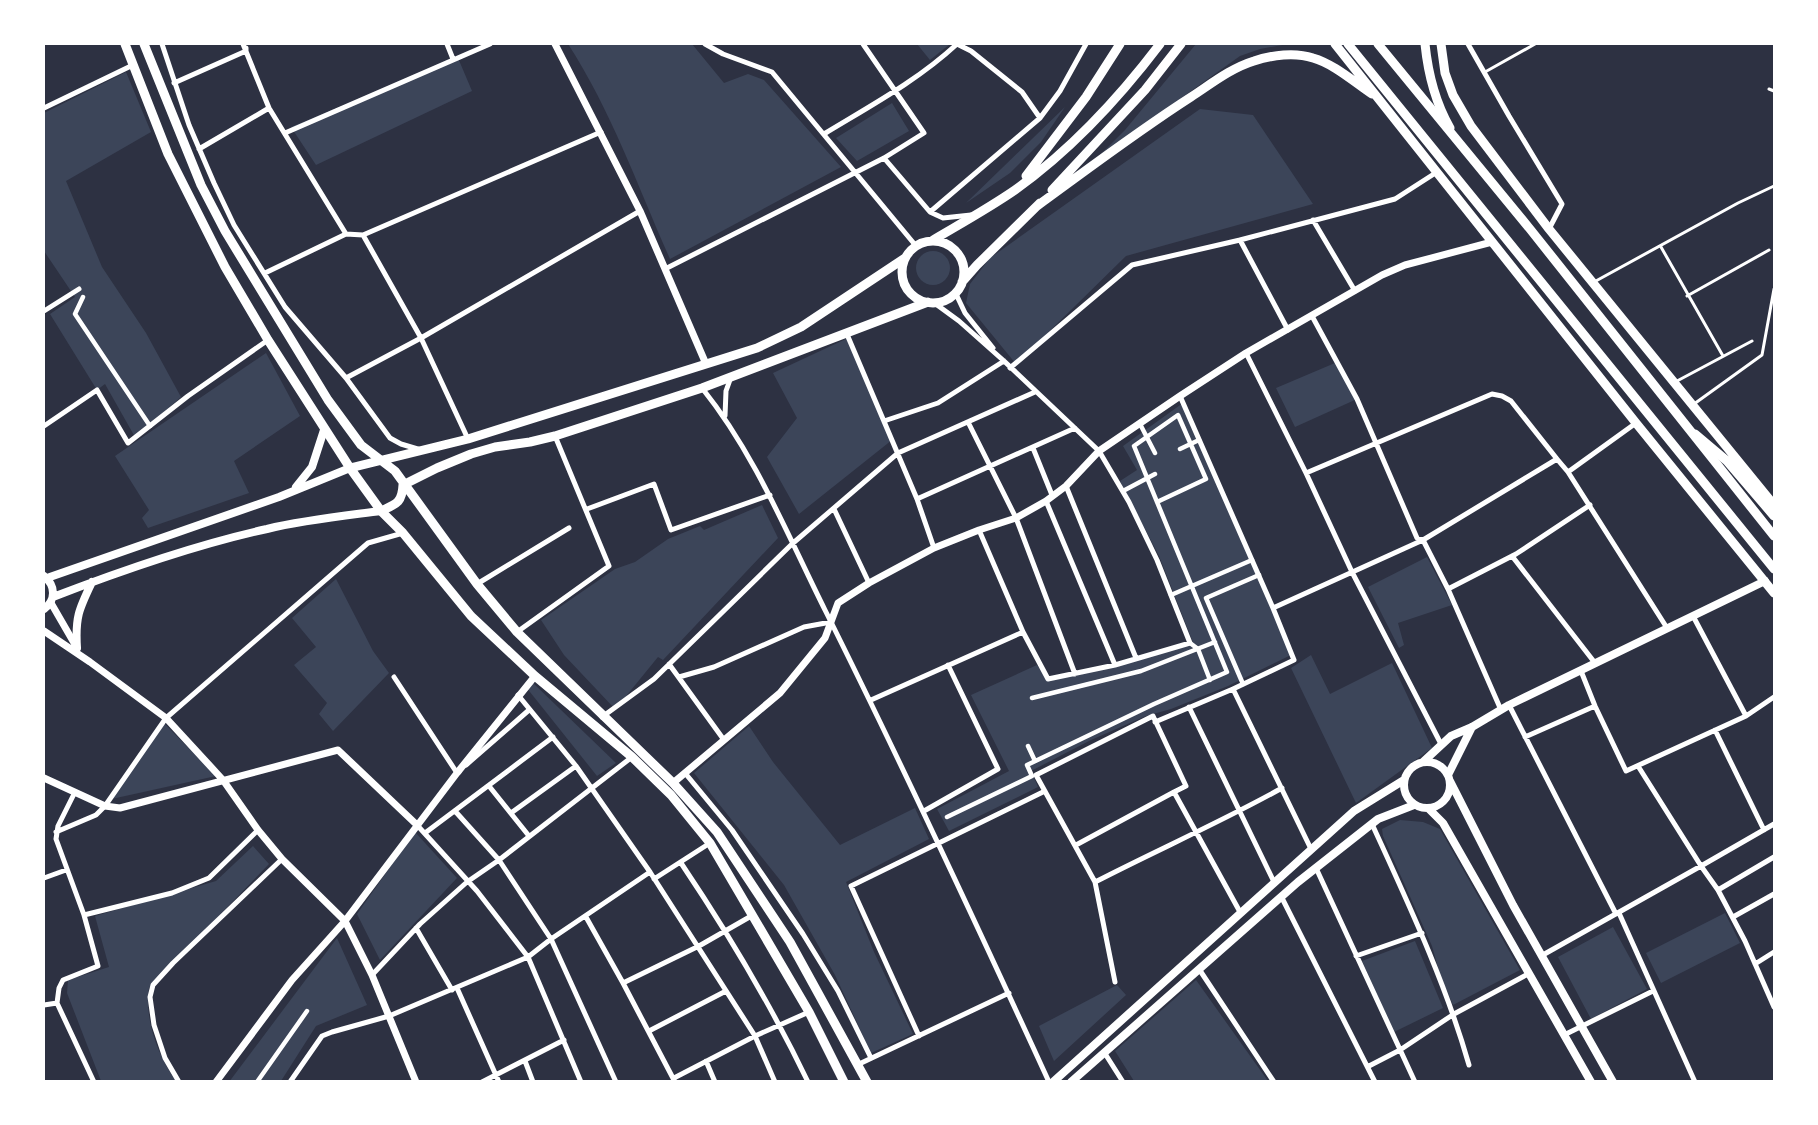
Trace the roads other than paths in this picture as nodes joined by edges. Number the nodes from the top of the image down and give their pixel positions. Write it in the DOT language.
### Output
graph roads {
  1 [pos="125,44"];
  2 [pos="144,44"];
  3 [pos="162,44"];
  4 [pos="244,44"];
  5 [pos="447,44"];
  6 [pos="490,44"];
  7 [pos="555,44"];
  8 [pos="705,44"];
  9 [pos="863,44"];
  10 [pos="957,44"];
  11 [pos="1086,44"];
  12 [pos="1120,44"];
  13 [pos="1160,44"];
  14 [pos="1181,44"];
  15 [pos="1335,44"];
  16 [pos="1348,44"];
  17 [pos="1378,44"];
  18 [pos="1425,44"];
  19 [pos="1441,44"];
  20 [pos="1468,44"];
  21 [pos="1535,44"];
  22 [pos="246,51"];
  23 [pos="453,59"];
  24 [pos="132,65"];
  25 [pos="1485,72"];
  26 [pos="174,83"];
  27 [pos="1769,89"];
  28 [pos="1774,92"];
  29 [pos="895,93"];
  30 [pos="1380,99"];
  31 [pos="44,108"];
  32 [pos="269,108"];
  33 [pos="1040,118"];
  34 [pos="602,132"];
  35 [pos="285,133"];
  36 [pos="824,134"];
  37 [pos="200,149"];
  38 [pos="884,158"];
  39 [pos="855,172"];
  40 [pos="1437,172"];
  41 [pos="1487,178"];
  42 [pos="1774,186"];
  43 [pos="1015,190"];
  44 [pos="1037,206"];
  45 [pos="640,211"];
  46 [pos="930,212"];
  47 [pos="976,214"];
  48 [pos="1313,220"];
  49 [pos="234,225"];
  50 [pos="1548,229"];
  51 [pos="225,231"];
  52 [pos="346,234"];
  53 [pos="363,235"];
  54 [pos="933,240"];
  55 [pos="1240,240"];
  56 [pos="1492,242"];
  57 [pos="916,246"];
  58 [pos="1661,247"];
  59 [pos="1769,250"];
  60 [pos="905,258"];
  61 [pos="665,269"];
  62 [pos="265,273"];
  63 [pos="962,282"];
  64 [pos="1592,283"];
  65 [pos="79,289"];
  66 [pos="1774,289"];
  67 [pos="1355,291"];
  68 [pos="956,294"];
  69 [pos="1687,296"];
  70 [pos="83,297"];
  71 [pos="931,302"];
  72 [pos="44,311"];
  73 [pos="1312,316"];
  74 [pos="1288,330"];
  75 [pos="846,332"];
  76 [pos="421,338"];
  77 [pos="268,340"];
  78 [pos="1752,341"];
  79 [pos="1246,353"];
  80 [pos="1723,356"];
  81 [pos="1004,361"];
  82 [pos="706,364"];
  83 [pos="1010,368"];
  84 [pos="731,377"];
  85 [pos="346,378"];
  86 [pos="1676,382"];
  87 [pos="702,388"];
  88 [pos="1035,392"];
  89 [pos="1180,396"];
  90 [pos="1694,404"];
  91 [pos="725,416"];
  92 [pos="884,421"];
  93 [pos="968,422"];
  94 [pos="1636,423"];
  95 [pos="1140,424"];
  96 [pos="44,426"];
  97 [pos="150,426"];
  98 [pos="1075,428"];
  99 [pos="324,430"];
  100 [pos="1690,430"];
  101 [pos="555,436"];
  102 [pos="1147,437"];
  103 [pos="468,439"];
  104 [pos="1199,440"];
  105 [pos="1377,443"];
  106 [pos="1191,444"];
  107 [pos="1033,448"];
  108 [pos="1180,448"];
  109 [pos="423,450"];
  110 [pos="1099,451"];
  111 [pos="898,453"];
  112 [pos="1155,453"];
  113 [pos="1557,459"];
  114 [pos="379,461"];
  115 [pos="990,466"];
  116 [pos="350,468"];
  117 [pos="1568,472"];
  118 [pos="1306,473"];
  119 [pos="1155,474"];
  120 [pos="1147,478"];
  121 [pos="403,484"];
  122 [pos="1066,486"];
  123 [pos="295,490"];
  124 [pos="1123,491"];
  125 [pos="770,495"];
  126 [pos="1053,495"];
  127 [pos="917,499"];
  128 [pos="1046,501"];
  129 [pos="1157,502"];
  130 [pos="1590,505"];
  131 [pos="1774,505"];
  132 [pos="587,509"];
  133 [pos="834,509"];
  134 [pos="381,511"];
  135 [pos="1774,516"];
  136 [pos="1016,518"];
  137 [pos="569,528"];
  138 [pos="978,530"];
  139 [pos="403,533"];
  140 [pos="1774,536"];
  141 [pos="1423,540"];
  142 [pos="792,544"];
  143 [pos="934,548"];
  144 [pos="1512,556"];
  145 [pos="1252,560"];
  146 [pos="1774,569"];
  147 [pos="1352,572"];
  148 [pos="1258,575"];
  149 [pos="45,577"];
  150 [pos="1765,581"];
  151 [pos="92,582"];
  152 [pos="869,583"];
  153 [pos="477,584"];
  154 [pos="1192,586"];
  155 [pos="1448,589"];
  156 [pos="1774,592"];
  157 [pos="1171,595"];
  158 [pos="52,600"];
  159 [pos="1273,608"];
  160 [pos="44,609"];
  161 [pos="1693,616"];
  162 [pos="831,622"];
  163 [pos="1667,628"];
  164 [pos="44,630"];
  165 [pos="517,632"];
  166 [pos="1023,632"];
  167 [pos="1215,642"];
  168 [pos="1190,643"];
  169 [pos="1198,649"];
  170 [pos="79,651"];
  171 [pos="1136,658"];
  172 [pos="1595,663"];
  173 [pos="669,664"];
  174 [pos="948,665"];
  175 [pos="1115,665"];
  176 [pos="1581,671"];
  177 [pos="1074,674"];
  178 [pos="394,676"];
  179 [pos="535,676"];
  180 [pos="679,677"];
  181 [pos="1210,680"];
  182 [pos="1243,684"];
  183 [pos="1233,688"];
  184 [pos="518,695"];
  185 [pos="1032,698"];
  186 [pos="1774,698"];
  187 [pos="871,700"];
  188 [pos="1509,705"];
  189 [pos="1595,706"];
  190 [pos="1190,708"];
  191 [pos="529,710"];
  192 [pos="1501,710"];
  193 [pos="1746,716"];
  194 [pos="602,717"];
  195 [pos="166,718"];
  196 [pos="1155,722"];
  197 [pos="1472,727"];
  198 [pos="1716,730"];
  199 [pos="553,737"];
  200 [pos="1525,737"];
  201 [pos="724,740"];
  202 [pos="1441,744"];
  203 [pos="1028,746"];
  204 [pos="632,757"];
  205 [pos="1035,761"];
  206 [pos="1424,762"];
  207 [pos="576,766"];
  208 [pos="1638,766"];
  209 [pos="457,773"];
  210 [pos="685,773"];
  211 [pos="44,778"];
  212 [pos="1449,778"];
  213 [pos="223,780"];
  214 [pos="1404,780"];
  215 [pos="673,783"];
  216 [pos="489,786"];
  217 [pos="592,788"];
  218 [pos="1282,788"];
  219 [pos="1045,791"];
  220 [pos="75,792"];
  221 [pos="1174,792"];
  222 [pos="1414,805"];
  223 [pos="105,806"];
  224 [pos="1429,809"];
  225 [pos="455,811"];
  226 [pos="924,811"];
  227 [pos="1240,811"];
  228 [pos="511,813"];
  229 [pos="947,818"];
  230 [pos="1371,824"];
  231 [pos="1774,824"];
  232 [pos="417,825"];
  233 [pos="258,830"];
  234 [pos="1764,830"];
  235 [pos="1195,831"];
  236 [pos="56,832"];
  237 [pos="425,833"];
  238 [pos="529,836"];
  239 [pos="938,842"];
  240 [pos="710,843"];
  241 [pos="1076,845"];
  242 [pos="1311,849"];
  243 [pos="1774,857"];
  244 [pos="282,858"];
  245 [pos="499,860"];
  246 [pos="681,863"];
  247 [pos="1701,866"];
  248 [pos="1316,868"];
  249 [pos="66,870"];
  250 [pos="650,872"];
  251 [pos="44,878"];
  252 [pos="654,879"];
  253 [pos="468,882"];
  254 [pos="1095,882"];
  255 [pos="1274,882"];
  256 [pos="1718,890"];
  257 [pos="1774,894"];
  258 [pos="1281,896"];
  259 [pos="1240,912"];
  260 [pos="1618,914"];
  261 [pos="84,915"];
  262 [pos="753,915"];
  263 [pos="586,917"];
  264 [pos="1733,917"];
  265 [pos="345,921"];
  266 [pos="416,928"];
  267 [pos="726,930"];
  268 [pos="1422,933"];
  269 [pos="551,939"];
  270 [pos="699,946"];
  271 [pos="1774,952"];
  272 [pos="1356,956"];
  273 [pos="1541,956"];
  274 [pos="528,957"];
  275 [pos="1755,964"];
  276 [pos="1199,969"];
  277 [pos="1528,974"];
  278 [pos="372,975"];
  279 [pos="1115,982"];
  280 [pos="623,983"];
  281 [pos="455,989"];
  282 [pos="726,991"];
  283 [pos="1653,991"];
  284 [pos="1009,993"];
  285 [pos="57,1003"];
  286 [pos="44,1005"];
  287 [pos="1774,1007"];
  288 [pos="307,1011"];
  289 [pos="808,1012"];
  290 [pos="1454,1014"];
  291 [pos="388,1016"];
  292 [pos="781,1026"];
  293 [pos="1582,1026"];
  294 [pos="649,1031"];
  295 [pos="1564,1035"];
  296 [pos="755,1036"];
  297 [pos="919,1036"];
  298 [pos="564,1040"];
  299 [pos="1400,1050"];
  300 [pos="1104,1052"];
  301 [pos="871,1058"];
  302 [pos="525,1061"];
  303 [pos="706,1061"];
  304 [pos="857,1065"];
  305 [pos="1469,1065"];
  306 [pos="1369,1066"];
  307 [pos="498,1078"];
  308 [pos="674,1080"];
  309 [pos="94,1082"];
  310 [pos="179,1082"];
  311 [pos="216,1082"];
  312 [pos="257,1082"];
  313 [pos="290,1082"];
  314 [pos="416,1082"];
  315 [pos="482,1082"];
  316 [pos="534,1082"];
  317 [pos="581,1082"];
  318 [pos="616,1082"];
  319 [pos="715,1082"];
  320 [pos="775,1082"];
  321 [pos="808,1082"];
  322 [pos="844,1082"];
  323 [pos="867,1082"];
  324 [pos="1051,1082"];
  325 [pos="1071,1082"];
  326 [pos="1123,1082"];
  327 [pos="1274,1082"];
  328 [pos="1375,1082"];
  329 [pos="1415,1082"];
  330 [pos="1591,1082"];
  331 [pos="1613,1082"];
  332 [pos="1695,1082"];
  1 -- 24 [label="main road"];
  2 -- 51 [label="main road"];
  3 -- 26 [label="street"];
  4 -- 22 [label="street"];
  5 -- 23 [label="street"];
  6 -- 23 [label="street"];
  7 -- 34 [label="street"];
  8 -- 36 [label="street"];
  9 -- 29 [label="street"];
  10 -- 29 [label="street"];
  10 -- 33 [label="street"];
  11 -- 33 [label="street"];
  12 -- 43 [label="main road"];
  13 -- 43 [label="main road"];
  14 -- 44 [label="main road"];
  15 -- 30 [label="main road"];
  16 -- 146 [label="main road"];
  17 -- 41 [label="main road"];
  18 -- 41 [label="main road"];
  19 -- 50 [label="main road"];
  20 -- 25 [label="street"];
  21 -- 25 [label="lane"];
  22 -- 26 [label="street"];
  22 -- 32 [label="street"];
  23 -- 35 [label="street"];
  24 -- 31 [label="street"];
  24 -- 77 [label="main road"];
  25 -- 50 [label="street"];
  26 -- 37 [label="street"];
  27 -- 28 [label="lane"];
  29 -- 36 [label="street"];
  29 -- 38 [label="street"];
  30 -- 40 [label="main road"];
  30 -- 44 [label="main road"];
  32 -- 35 [label="street"];
  32 -- 37 [label="street"];
  33 -- 46 [label="street"];
  34 -- 45 [label="street"];
  34 -- 53 [label="street"];
  35 -- 52 [label="street"];
  36 -- 39 [label="street"];
  37 -- 49 [label="street"];
  38 -- 39 [label="street"];
  38 -- 46 [label="street"];
  39 -- 57 [label="street"];
  39 -- 61 [label="street"];
  40 -- 48 [label="street"];
  40 -- 56 [label="main road"];
  41 -- 100 [label="main road"];
  42 -- 58 [label="lane"];
  43 -- 47 [label="main road"];
  44 -- 63 [label="main road"];
  45 -- 61 [label="street"];
  45 -- 76 [label="street"];
  46 -- 47 [label="street"];
  47 -- 54 [label="main road"];
  48 -- 55 [label="street"];
  48 -- 67 [label="street"];
  49 -- 51 [label="street"];
  49 -- 62 [label="street"];
  50 -- 64 [label="main road"];
  51 -- 114 [label="main road"];
  52 -- 53 [label="street"];
  52 -- 62 [label="street"];
  53 -- 76 [label="street"];
  54 -- 57 [label="main road"];
  54 -- 63 [label="main road"];
  55 -- 74 [label="street"];
  55 -- 83 [label="street"];
  56 -- 67 [label="street"];
  56 -- 94 [label="main road"];
  57 -- 60 [label="main road"];
  58 -- 64 [label="lane"];
  58 -- 69 [label="lane"];
  59 -- 69 [label="lane"];
  60 -- 71 [label="main road"];
  60 -- 82 [label="main road"];
  61 -- 82 [label="street"];
  62 -- 85 [label="street"];
  63 -- 68 [label="main road"];
  64 -- 86 [label="main road"];
  65 -- 72 [label="street"];
  66 -- 90 [label="lane"];
  67 -- 73 [label="street"];
  68 -- 71 [label="main road"];
  68 -- 81 [label="street"];
  69 -- 80 [label="lane"];
  70 -- 97 [label="street"];
  71 -- 75 [label="main road"];
  71 -- 81 [label="street"];
  73 -- 74 [label="street"];
  73 -- 105 [label="street"];
  74 -- 79 [label="street"];
  75 -- 84 [label="main road"];
  75 -- 92 [label="street"];
  76 -- 85 [label="street"];
  76 -- 103 [label="street"];
  77 -- 97 [label="street"];
  77 -- 99 [label="main road"];
  78 -- 80 [label="lane"];
  79 -- 89 [label="street"];
  79 -- 118 [label="street"];
  80 -- 86 [label="lane"];
  81 -- 83 [label="street"];
  81 -- 92 [label="street"];
  82 -- 103 [label="main road"];
  83 -- 88 [label="street"];
  84 -- 87 [label="main road"];
  84 -- 91 [label="street"];
  85 -- 109 [label="street"];
  86 -- 90 [label="main road"];
  87 -- 91 [label="street"];
  87 -- 101 [label="main road"];
  88 -- 93 [label="street"];
  88 -- 98 [label="street"];
  89 -- 95 [label="street"];
  89 -- 104 [label="street"];
  90 -- 131 [label="main road"];
  91 -- 125 [label="street"];
  92 -- 111 [label="street"];
  93 -- 111 [label="street"];
  93 -- 115 [label="street"];
  94 -- 117 [label="street"];
  94 -- 150 [label="main road"];
  95 -- 102 [label="street"];
  95 -- 110 [label="street"];
  96 -- 97 [label="street"];
  98 -- 107 [label="street"];
  98 -- 110 [label="street"];
  99 -- 116 [label="main road"];
  99 -- 123 [label="main road"];
  100 -- 135 [label="main road"];
  100 -- 140 [label="main road"];
  101 -- 121 [label="main road"];
  101 -- 132 [label="street"];
  102 -- 106 [label="street"];
  102 -- 112 [label="street"];
  102 -- 120 [label="street"];
  103 -- 109 [label="main road"];
  104 -- 106 [label="street"];
  104 -- 145 [label="street"];
  105 -- 113 [label="street"];
  105 -- 118 [label="street"];
  105 -- 141 [label="street"];
  106 -- 108 [label="street"];
  106 -- 129 [label="street"];
  107 -- 115 [label="street"];
  107 -- 126 [label="street"];
  109 -- 114 [label="main road"];
  110 -- 122 [label="street"];
  110 -- 124 [label="street"];
  111 -- 127 [label="street"];
  111 -- 133 [label="street"];
  113 -- 117 [label="street"];
  113 -- 141 [label="street"];
  114 -- 116 [label="main road"];
  114 -- 121 [label="main road"];
  115 -- 127 [label="street"];
  115 -- 136 [label="street"];
  116 -- 123 [label="main road"];
  116 -- 134 [label="main road"];
  117 -- 130 [label="street"];
  118 -- 147 [label="street"];
  119 -- 120 [label="street"];
  120 -- 124 [label="street"];
  120 -- 129 [label="street"];
  121 -- 134 [label="main road"];
  121 -- 153 [label="main road"];
  122 -- 126 [label="street"];
  122 -- 171 [label="street"];
  123 -- 149 [label="main road"];
  124 -- 157 [label="street"];
  125 -- 132 [label="street"];
  125 -- 142 [label="street"];
  126 -- 128 [label="street"];
  127 -- 143 [label="street"];
  128 -- 136 [label="street"];
  128 -- 175 [label="street"];
  129 -- 154 [label="street"];
  130 -- 144 [label="street"];
  130 -- 163 [label="street"];
  132 -- 165 [label="street"];
  133 -- 142 [label="street"];
  133 -- 152 [label="street"];
  134 -- 139 [label="main road"];
  134 -- 151 [label="main road"];
  136 -- 138 [label="street"];
  136 -- 177 [label="street"];
  137 -- 153 [label="street"];
  138 -- 143 [label="street"];
  138 -- 166 [label="street"];
  139 -- 179 [label="main road"];
  139 -- 195 [label="street"];
  141 -- 147 [label="street"];
  141 -- 155 [label="street"];
  142 -- 162 [label="street"];
  142 -- 173 [label="street"];
  143 -- 152 [label="street"];
  144 -- 155 [label="street"];
  144 -- 172 [label="street"];
  145 -- 148 [label="street"];
  145 -- 154 [label="street"];
  147 -- 159 [label="street"];
  147 -- 202 [label="street"];
  148 -- 159 [label="street"];
  148 -- 182 [label="street"];
  149 -- 158 [label="main road"];
  150 -- 156 [label="main road"];
  150 -- 161 [label="main road"];
  151 -- 158 [label="main road"];
  151 -- 170 [label="main road"];
  152 -- 162 [label="street"];
  153 -- 165 [label="main road"];
  154 -- 157 [label="street"];
  154 -- 167 [label="street"];
  155 -- 192 [label="street"];
  157 -- 168 [label="street"];
  158 -- 160 [label="main road"];
  158 -- 170 [label="street"];
  159 -- 182 [label="street"];
  161 -- 163 [label="main road"];
  161 -- 193 [label="street"];
  162 -- 180 [label="street"];
  162 -- 187 [label="street"];
  162 -- 201 [label="street"];
  163 -- 172 [label="main road"];
  164 -- 170 [label="street"];
  165 -- 194 [label="main road"];
  166 -- 174 [label="street"];
  166 -- 177 [label="street"];
  167 -- 169 [label="street"];
  167 -- 181 [label="street"];
  168 -- 169 [label="street"];
  168 -- 171 [label="street"];
  169 -- 181 [label="street"];
  169 -- 185 [label="street"];
  170 -- 195 [label="street"];
  171 -- 175 [label="street"];
  172 -- 176 [label="main road"];
  173 -- 180 [label="street"];
  173 -- 194 [label="street"];
  174 -- 187 [label="street"];
  174 -- 226 [label="street"];
  175 -- 177 [label="street"];
  176 -- 188 [label="main road"];
  176 -- 189 [label="street"];
  178 -- 209 [label="street"];
  179 -- 184 [label="street"];
  179 -- 204 [label="main road"];
  180 -- 201 [label="street"];
  181 -- 205 [label="street"];
  182 -- 183 [label="street"];
  183 -- 190 [label="street"];
  183 -- 218 [label="street"];
  184 -- 191 [label="street"];
  184 -- 209 [label="street"];
  186 -- 193 [label="street"];
  187 -- 226 [label="street"];
  188 -- 192 [label="main road"];
  188 -- 200 [label="street"];
  189 -- 200 [label="street"];
  189 -- 208 [label="street"];
  190 -- 196 [label="street"];
  190 -- 227 [label="street"];
  191 -- 199 [label="street"];
  191 -- 209 [label="street"];
  192 -- 197 [label="main road"];
  193 -- 198 [label="street"];
  194 -- 215 [label="main road"];
  195 -- 213 [label="street"];
  195 -- 223 [label="street"];
  196 -- 219 [label="street"];
  196 -- 221 [label="street"];
  197 -- 202 [label="main road"];
  197 -- 212 [label="main road"];
  198 -- 208 [label="street"];
  198 -- 234 [label="street"];
  199 -- 207 [label="street"];
  199 -- 216 [label="street"];
  200 -- 260 [label="street"];
  201 -- 210 [label="street"];
  202 -- 206 [label="main road"];
  203 -- 205 [label="street"];
  204 -- 217 [label="street"];
  204 -- 240 [label="main road"];
  205 -- 229 [label="street"];
  206 -- 212 [label="main road"];
  206 -- 214 [label="main road"];
  207 -- 217 [label="street"];
  207 -- 228 [label="street"];
  208 -- 247 [label="street"];
  209 -- 232 [label="street"];
  210 -- 215 [label="street"];
  210 -- 301 [label="street"];
  211 -- 220 [label="street"];
  212 -- 224 [label="main road"];
  212 -- 273 [label="main road"];
  213 -- 223 [label="street"];
  213 -- 232 [label="street"];
  213 -- 233 [label="street"];
  214 -- 222 [label="main road"];
  214 -- 242 [label="main road"];
  215 -- 304 [label="main road"];
  216 -- 225 [label="street"];
  216 -- 228 [label="street"];
  217 -- 238 [label="street"];
  217 -- 250 [label="street"];
  218 -- 227 [label="street"];
  218 -- 242 [label="street"];
  219 -- 239 [label="street"];
  219 -- 241 [label="street"];
  220 -- 223 [label="street"];
  220 -- 236 [label="street"];
  221 -- 235 [label="street"];
  221 -- 241 [label="street"];
  222 -- 224 [label="main road"];
  222 -- 230 [label="main road"];
  223 -- 236 [label="street"];
  224 -- 277 [label="main road"];
  225 -- 237 [label="street"];
  225 -- 245 [label="street"];
  226 -- 239 [label="street"];
  227 -- 235 [label="street"];
  227 -- 255 [label="street"];
  228 -- 238 [label="street"];
  230 -- 248 [label="main road"];
  230 -- 268 [label="street"];
  231 -- 234 [label="street"];
  232 -- 237 [label="street"];
  232 -- 265 [label="street"];
  233 -- 244 [label="street"];
  233 -- 261 [label="street"];
  234 -- 247 [label="street"];
  235 -- 254 [label="street"];
  235 -- 259 [label="street"];
  236 -- 249 [label="street"];
  237 -- 253 [label="street"];
  238 -- 245 [label="street"];
  239 -- 284 [label="street"];
  239 -- 297 [label="street"];
  240 -- 246 [label="street"];
  240 -- 262 [label="main road"];
  241 -- 254 [label="street"];
  242 -- 255 [label="main road"];
  243 -- 256 [label="street"];
  244 -- 265 [label="street"];
  244 -- 310 [label="street"];
  245 -- 253 [label="street"];
  245 -- 269 [label="street"];
  246 -- 252 [label="street"];
  246 -- 267 [label="street"];
  247 -- 256 [label="street"];
  247 -- 260 [label="street"];
  248 -- 258 [label="main road"];
  248 -- 272 [label="street"];
  249 -- 251 [label="street"];
  249 -- 261 [label="street"];
  250 -- 252 [label="street"];
  250 -- 263 [label="street"];
  252 -- 270 [label="street"];
  253 -- 266 [label="street"];
  253 -- 274 [label="street"];
  254 -- 279 [label="street"];
  255 -- 258 [label="main road"];
  255 -- 259 [label="main road"];
  256 -- 264 [label="street"];
  257 -- 264 [label="street"];
  258 -- 276 [label="main road"];
  258 -- 306 [label="street"];
  259 -- 324 [label="main road"];
  260 -- 273 [label="street"];
  260 -- 283 [label="street"];
  261 -- 285 [label="street"];
  262 -- 267 [label="street"];
  262 -- 289 [label="main road"];
  263 -- 269 [label="street"];
  263 -- 280 [label="street"];
  264 -- 275 [label="street"];
  265 -- 278 [label="street"];
  265 -- 311 [label="street"];
  266 -- 278 [label="street"];
  266 -- 281 [label="street"];
  267 -- 270 [label="street"];
  267 -- 292 [label="street"];
  268 -- 272 [label="street"];
  268 -- 290 [label="street"];
  269 -- 274 [label="street"];
  269 -- 318 [label="street"];
  270 -- 280 [label="street"];
  270 -- 282 [label="street"];
  271 -- 275 [label="street"];
  272 -- 299 [label="street"];
  273 -- 293 [label="main road"];
  274 -- 281 [label="street"];
  274 -- 298 [label="street"];
  275 -- 287 [label="street"];
  276 -- 300 [label="main road"];
  276 -- 327 [label="street"];
  277 -- 290 [label="street"];
  277 -- 295 [label="main road"];
  278 -- 291 [label="street"];
  280 -- 294 [label="street"];
  281 -- 291 [label="street"];
  281 -- 307 [label="street"];
  282 -- 294 [label="street"];
  282 -- 296 [label="street"];
  283 -- 293 [label="street"];
  283 -- 332 [label="street"];
  284 -- 297 [label="street"];
  284 -- 324 [label="street"];
  285 -- 286 [label="street"];
  285 -- 309 [label="street"];
  288 -- 312 [label="street"];
  289 -- 292 [label="street"];
  289 -- 322 [label="main road"];
  290 -- 299 [label="street"];
  290 -- 305 [label="street"];
  291 -- 313 [label="street"];
  291 -- 314 [label="street"];
  292 -- 296 [label="street"];
  292 -- 321 [label="street"];
  293 -- 295 [label="street"];
  293 -- 331 [label="main road"];
  294 -- 308 [label="street"];
  295 -- 330 [label="main road"];
  296 -- 303 [label="street"];
  296 -- 320 [label="street"];
  297 -- 301 [label="street"];
  298 -- 302 [label="street"];
  298 -- 317 [label="street"];
  299 -- 306 [label="street"];
  299 -- 329 [label="street"];
  300 -- 325 [label="main road"];
  300 -- 326 [label="street"];
  301 -- 304 [label="street"];
  302 -- 307 [label="street"];
  302 -- 316 [label="street"];
  303 -- 308 [label="street"];
  303 -- 319 [label="street"];
  304 -- 323 [label="main road"];
  306 -- 328 [label="street"];
  307 -- 315 [label="street"];
}
